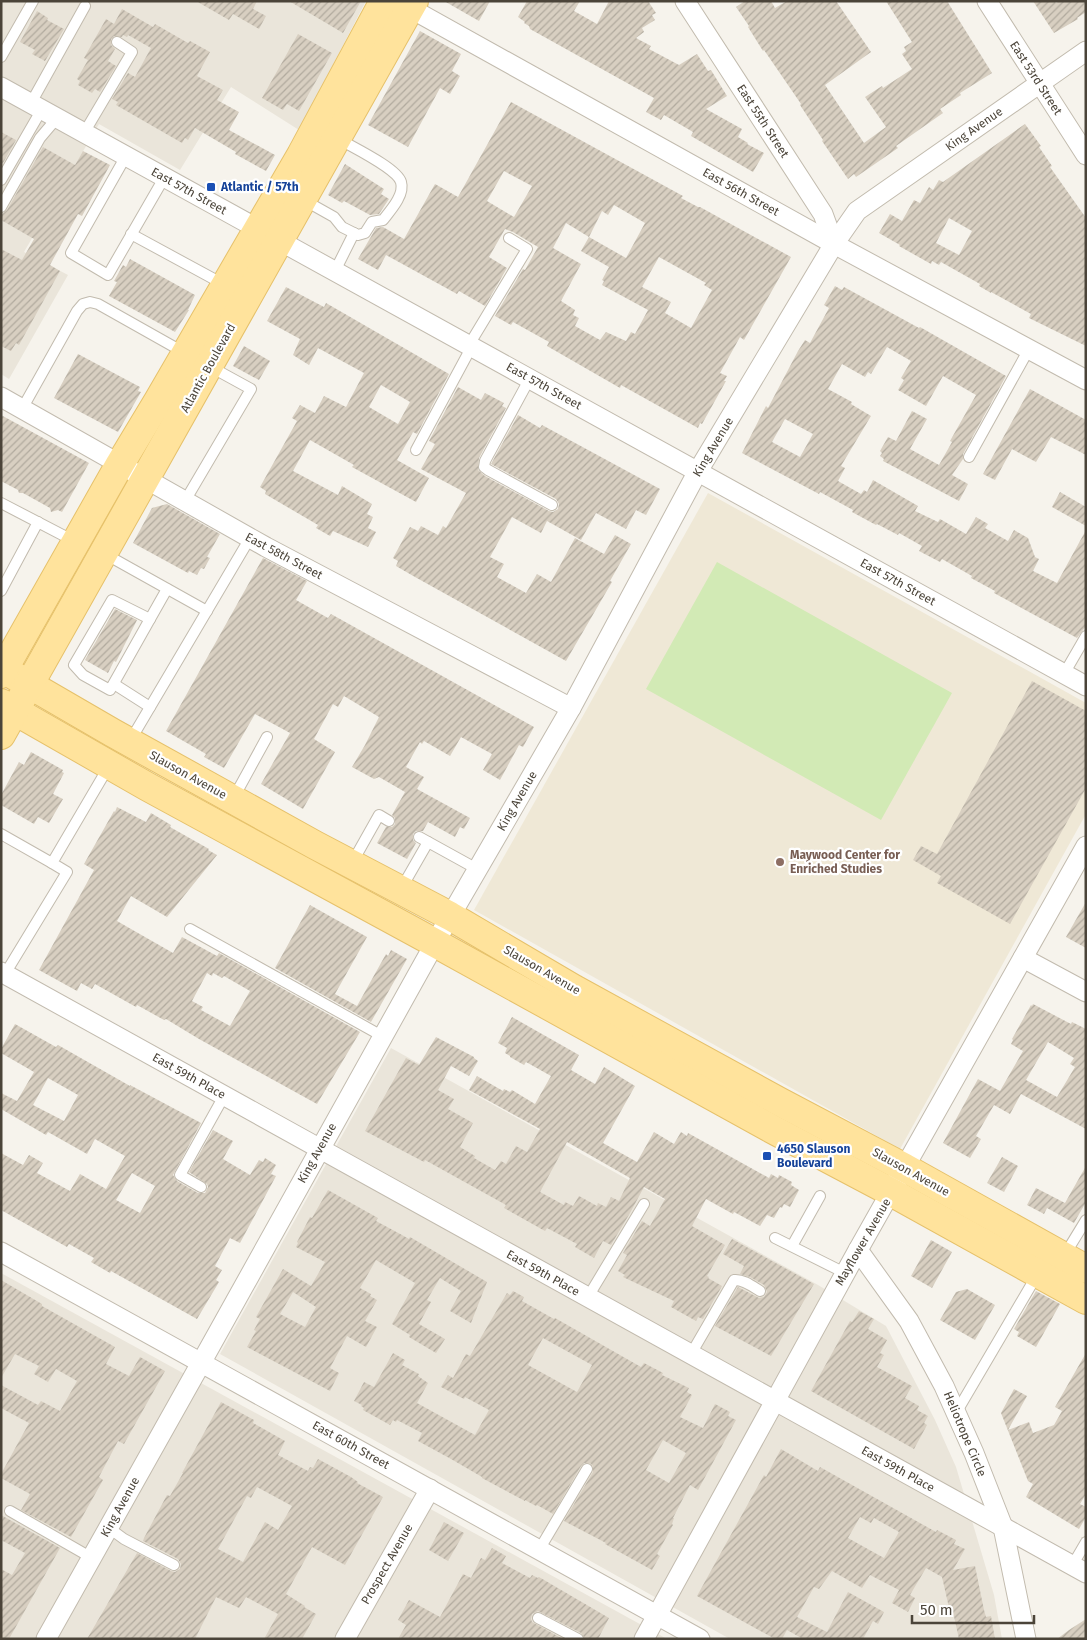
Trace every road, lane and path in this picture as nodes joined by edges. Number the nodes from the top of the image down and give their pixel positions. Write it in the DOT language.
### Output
graph roads {
  1 [pos="33,1"];
  2 [pos="384,1"];
  3 [pos="685,1"];
  4 [pos="987,1"];
  5 [pos="408,3"];
  6 [pos="86,6"];
  7 [pos="116,42"];
  8 [pos="1086,51"];
  9 [pos="1,57"];
  10 [pos="1040,83"];
  11 [pos="1,87"];
  12 [pos="43,110"];
  13 [pos="84,133"];
  14 [pos="336,138"];
  15 [pos="1086,155"];
  16 [pos="126,156"];
  17 [pos="164,178"];
  18 [pos="1,180"];
  19 [pos="302,199"];
  20 [pos="1,207"];
  21 [pos="354,233"];
  22 [pos="132,234"];
  23 [pos="269,235"];
  24 [pos="509,238"];
  25 [pos="834,244"];
  26 [pos="335,271"];
  27 [pos="226,285"];
  28 [pos="470,346"];
  29 [pos="1029,349"];
  30 [pos="197,360"];
  31 [pos="530,378"];
  32 [pos="1086,380"];
  33 [pos="1,397"];
  34 [pos="22,409"];
  35 [pos="416,450"];
  36 [pos="969,457"];
  37 [pos="120,464"];
  38 [pos="698,471"];
  39 [pos="146,478"];
  40 [pos="185,501"];
  41 [pos="1,503"];
  42 [pos="552,505"];
  43 [pos="38,522"];
  44 [pos="250,538"];
  45 [pos="76,542"];
  46 [pos="102,553"];
  47 [pos="167,589"];
  48 [pos="1,591"];
  49 [pos="206,611"];
  50 [pos="150,619"];
  51 [pos="1086,636"];
  52 [pos="2,670"];
  53 [pos="1064,674"];
  54 [pos="30,683"];
  55 [pos="114,684"];
  56 [pos="1086,686"];
  57 [pos="8,707"];
  58 [pos="150,707"];
  59 [pos="571,708"];
  60 [pos="1,734"];
  61 [pos="267,737"];
  62 [pos="129,742"];
  63 [pos="110,765"];
  64 [pos="233,800"];
  65 [pos="389,821"];
  66 [pos="1,834"];
  67 [pos="1086,846"];
  68 [pos="52,863"];
  69 [pos="352,864"];
  70 [pos="477,869"];
  71 [pos="401,890"];
  72 [pos="450,916"];
  73 [pos="190,929"];
  74 [pos="435,943"];
  75 [pos="1023,958"];
  76 [pos="3,973"];
  77 [pos="1086,992"];
  78 [pos="382,1036"];
  79 [pos="224,1096"];
  80 [pos="319,1148"];
  81 [pos="905,1168"];
  82 [pos="201,1187"];
  83 [pos="892,1192"];
  84 [pos="820,1196"];
  85 [pos="644,1204"];
  86 [pos="1086,1220"];
  87 [pos="776,1238"];
  88 [pos="792,1246"];
  89 [pos="858,1250"];
  90 [pos="1,1252"];
  91 [pos="1075,1262"];
  92 [pos="845,1273"];
  93 [pos="1037,1274"];
  94 [pos="760,1292"];
  95 [pos="588,1297"];
  96 [pos="1086,1300"];
  97 [pos="691,1354"];
  98 [pos="202,1363"];
  99 [pos="775,1401"];
  100 [pos="956,1413"];
  101 [pos="587,1470"];
  102 [pos="430,1489"];
  103 [pos="10,1511"];
  104 [pos="1003,1527"];
  105 [pos="109,1528"];
  106 [pos="1086,1542"];
  107 [pos="539,1550"];
  108 [pos="92,1558"];
  109 [pos="174,1565"];
  110 [pos="1079,1569"];
  111 [pos="657,1615"];
  112 [pos="538,1618"];
  113 [pos="46,1639"];
  114 [pos="345,1639"];
  115 [pos="578,1639"];
  116 [pos="644,1639"];
  117 [pos="700,1639"];
  118 [pos="1026,1639"];
  1 -- 9 [label="lane"];
  2 -- 23 [label="main road, Atlantic Boulevard"];
  3 -- 25 [label="street, East 55th Street"];
  4 -- 10 [label="street, East 53rd Street"];
  5 -- 14 [label="main road, Atlantic Boulevard"];
  5 -- 25 [label="street, East 56th Street"];
  6 -- 12 [label="lane"];
  7 -- 13 [label="lane"];
  8 -- 10 [label="street, King Avenue"];
  10 -- 15 [label="street, East 53rd Street"];
  10 -- 25 [label="street, King Avenue"];
  11 -- 12 [label="street, East 57th Street"];
  12 -- 13 [label="street, East 57th Street"];
  12 -- 18 [label="lane"];
  12 -- 20 [label="lane"];
  13 -- 16 [label="street, East 57th Street"];
  14 -- 19 [label="main road, Atlantic Boulevard"];
  14 -- 21 [label="lane"];
  16 -- 17 [label="street, East 57th Street"];
  16 -- 22 [label="lane"];
  17 -- 22 [label="lane"];
  17 -- 23 [label="street, East 57th Street"];
  19 -- 21 [label="lane"];
  19 -- 23 [label="main road, Atlantic Boulevard"];
  21 -- 26 [label="lane"];
  22 -- 27 [label="lane"];
  23 -- 26 [label="street, East 57th Street"];
  23 -- 27 [label="main road, Atlantic Boulevard"];
  23 -- 30 [label="main road, Atlantic Boulevard"];
  24 -- 28 [label="lane"];
  25 -- 29 [label="street, East 56th Street"];
  25 -- 38 [label="street, King Avenue"];
  26 -- 28 [label="street, East 57th Street"];
  27 -- 30 [label="main road, Atlantic Boulevard"];
  28 -- 31 [label="street, East 57th Street"];
  28 -- 35 [label="lane"];
  29 -- 32 [label="street, East 56th Street"];
  29 -- 36 [label="lane"];
  30 -- 34 [label="lane"];
  30 -- 37 [label="main road, Atlantic Boulevard"];
  30 -- 39 [label="main road, Atlantic Boulevard"];
  30 -- 40 [label="lane"];
  31 -- 38 [label="street, East 57th Street"];
  31 -- 42 [label="lane"];
  33 -- 34 [label="street, East 58th Street"];
  34 -- 37 [label="street, East 58th Street"];
  37 -- 39 [label="street, East 58th Street"];
  37 -- 45 [label="main road, Atlantic Boulevard"];
  38 -- 53 [label="street, East 57th Street"];
  38 -- 59 [label="street, King Avenue"];
  39 -- 40 [label="street, East 58th Street"];
  39 -- 46 [label="main road, Atlantic Boulevard"];
  40 -- 44 [label="street, East 58th Street"];
  41 -- 43 [label="lane"];
  43 -- 45 [label="lane"];
  43 -- 48 [label="lane"];
  44 -- 49 [label="lane"];
  44 -- 59 [label="street, East 58th Street"];
  45 -- 52 [label="main road, Atlantic Boulevard"];
  46 -- 47 [label="lane"];
  46 -- 54 [label="main road, Atlantic Boulevard"];
  47 -- 49 [label="lane"];
  47 -- 50 [label="lane"];
  49 -- 58 [label="lane"];
  50 -- 55 [label="lane"];
  50 -- 55 [label="lane"];
  51 -- 53 [label="lane"];
  52 -- 54 [label="main road, Slauson Avenue"];
  53 -- 56 [label="street, East 57th Street"];
  54 -- 57 [label="main road, Atlantic Boulevard"];
  54 -- 62 [label="main road, Slauson Avenue"];
  55 -- 58 [label="lane"];
  57 -- 60 [label="main road, Atlantic Boulevard"];
  57 -- 63 [label="main road"];
  58 -- 62 [label="lane"];
  59 -- 70 [label="street, King Avenue"];
  61 -- 64 [label="lane"];
  62 -- 64 [label="main road, Slauson Avenue"];
  63 -- 68 [label="lane"];
  63 -- 74 [label="main road"];
  64 -- 69 [label="main road, Slauson Avenue"];
  65 -- 69 [label="lane"];
  66 -- 68 [label="lane"];
  67 -- 75 [label="street, Mayflower Avenue"];
  68 -- 76 [label="lane"];
  69 -- 71 [label="main road, Slauson Avenue"];
  70 -- 71 [label="lane"];
  70 -- 72 [label="street, King Avenue"];
  71 -- 72 [label="main road, Slauson Avenue"];
  72 -- 74 [label="street, King Avenue"];
  72 -- 81 [label="main road, Slauson Avenue"];
  73 -- 78 [label="lane"];
  74 -- 78 [label="street, King Avenue"];
  74 -- 83 [label="main road"];
  75 -- 77 [label="street"];
  75 -- 81 [label="street, Mayflower Avenue"];
  76 -- 79 [label="street, East 59th Place"];
  78 -- 80 [label="street, King Avenue"];
  79 -- 80 [label="street, East 59th Place"];
  79 -- 82 [label="lane"];
  80 -- 95 [label="street, East 59th Place"];
  80 -- 98 [label="street, King Avenue"];
  81 -- 83 [label="street, Mayflower Avenue"];
  81 -- 91 [label="main road, Slauson Avenue"];
  83 -- 89 [label="street, Mayflower Avenue"];
  83 -- 93 [label="main road"];
  84 -- 88 [label="lane"];
  85 -- 95 [label="lane"];
  86 -- 91 [label="lane"];
  87 -- 88 [label="lane"];
  88 -- 92 [label="lane"];
  89 -- 92 [label="street, Mayflower Avenue"];
  89 -- 100 [label="street, Heliotrope Circle"];
  90 -- 98 [label="street, East 60th Street"];
  92 -- 99 [label="street, Mayflower Avenue"];
  93 -- 96 [label="main road"];
  93 -- 100 [label="lane"];
  94 -- 97 [label="lane"];
  95 -- 97 [label="street, East 59th Place"];
  97 -- 99 [label="street, East 59th Place"];
  98 -- 102 [label="street, East 60th Street"];
  98 -- 105 [label="street, King Avenue"];
  99 -- 104 [label="street, East 59th Place"];
  99 -- 111 [label="street, Mayflower Avenue"];
  100 -- 104 [label="street, Heliotrope Circle"];
  101 -- 107 [label="lane"];
  102 -- 107 [label="street, East 60th Street"];
  102 -- 114 [label="street, Prospect Avenue"];
  103 -- 108 [label="lane"];
  104 -- 110 [label="street, East 59th Place"];
  104 -- 118 [label="street, Heliotrope Circle"];
  105 -- 108 [label="street, King Avenue"];
  105 -- 109 [label="lane"];
  106 -- 110 [label="lane"];
  107 -- 111 [label="street, East 60th Street"];
  108 -- 113 [label="street, King Avenue"];
  111 -- 116 [label="street, Mayflower Avenue"];
  111 -- 117 [label="street, East 60th Street"];
  112 -- 115 [label="lane"];
}
